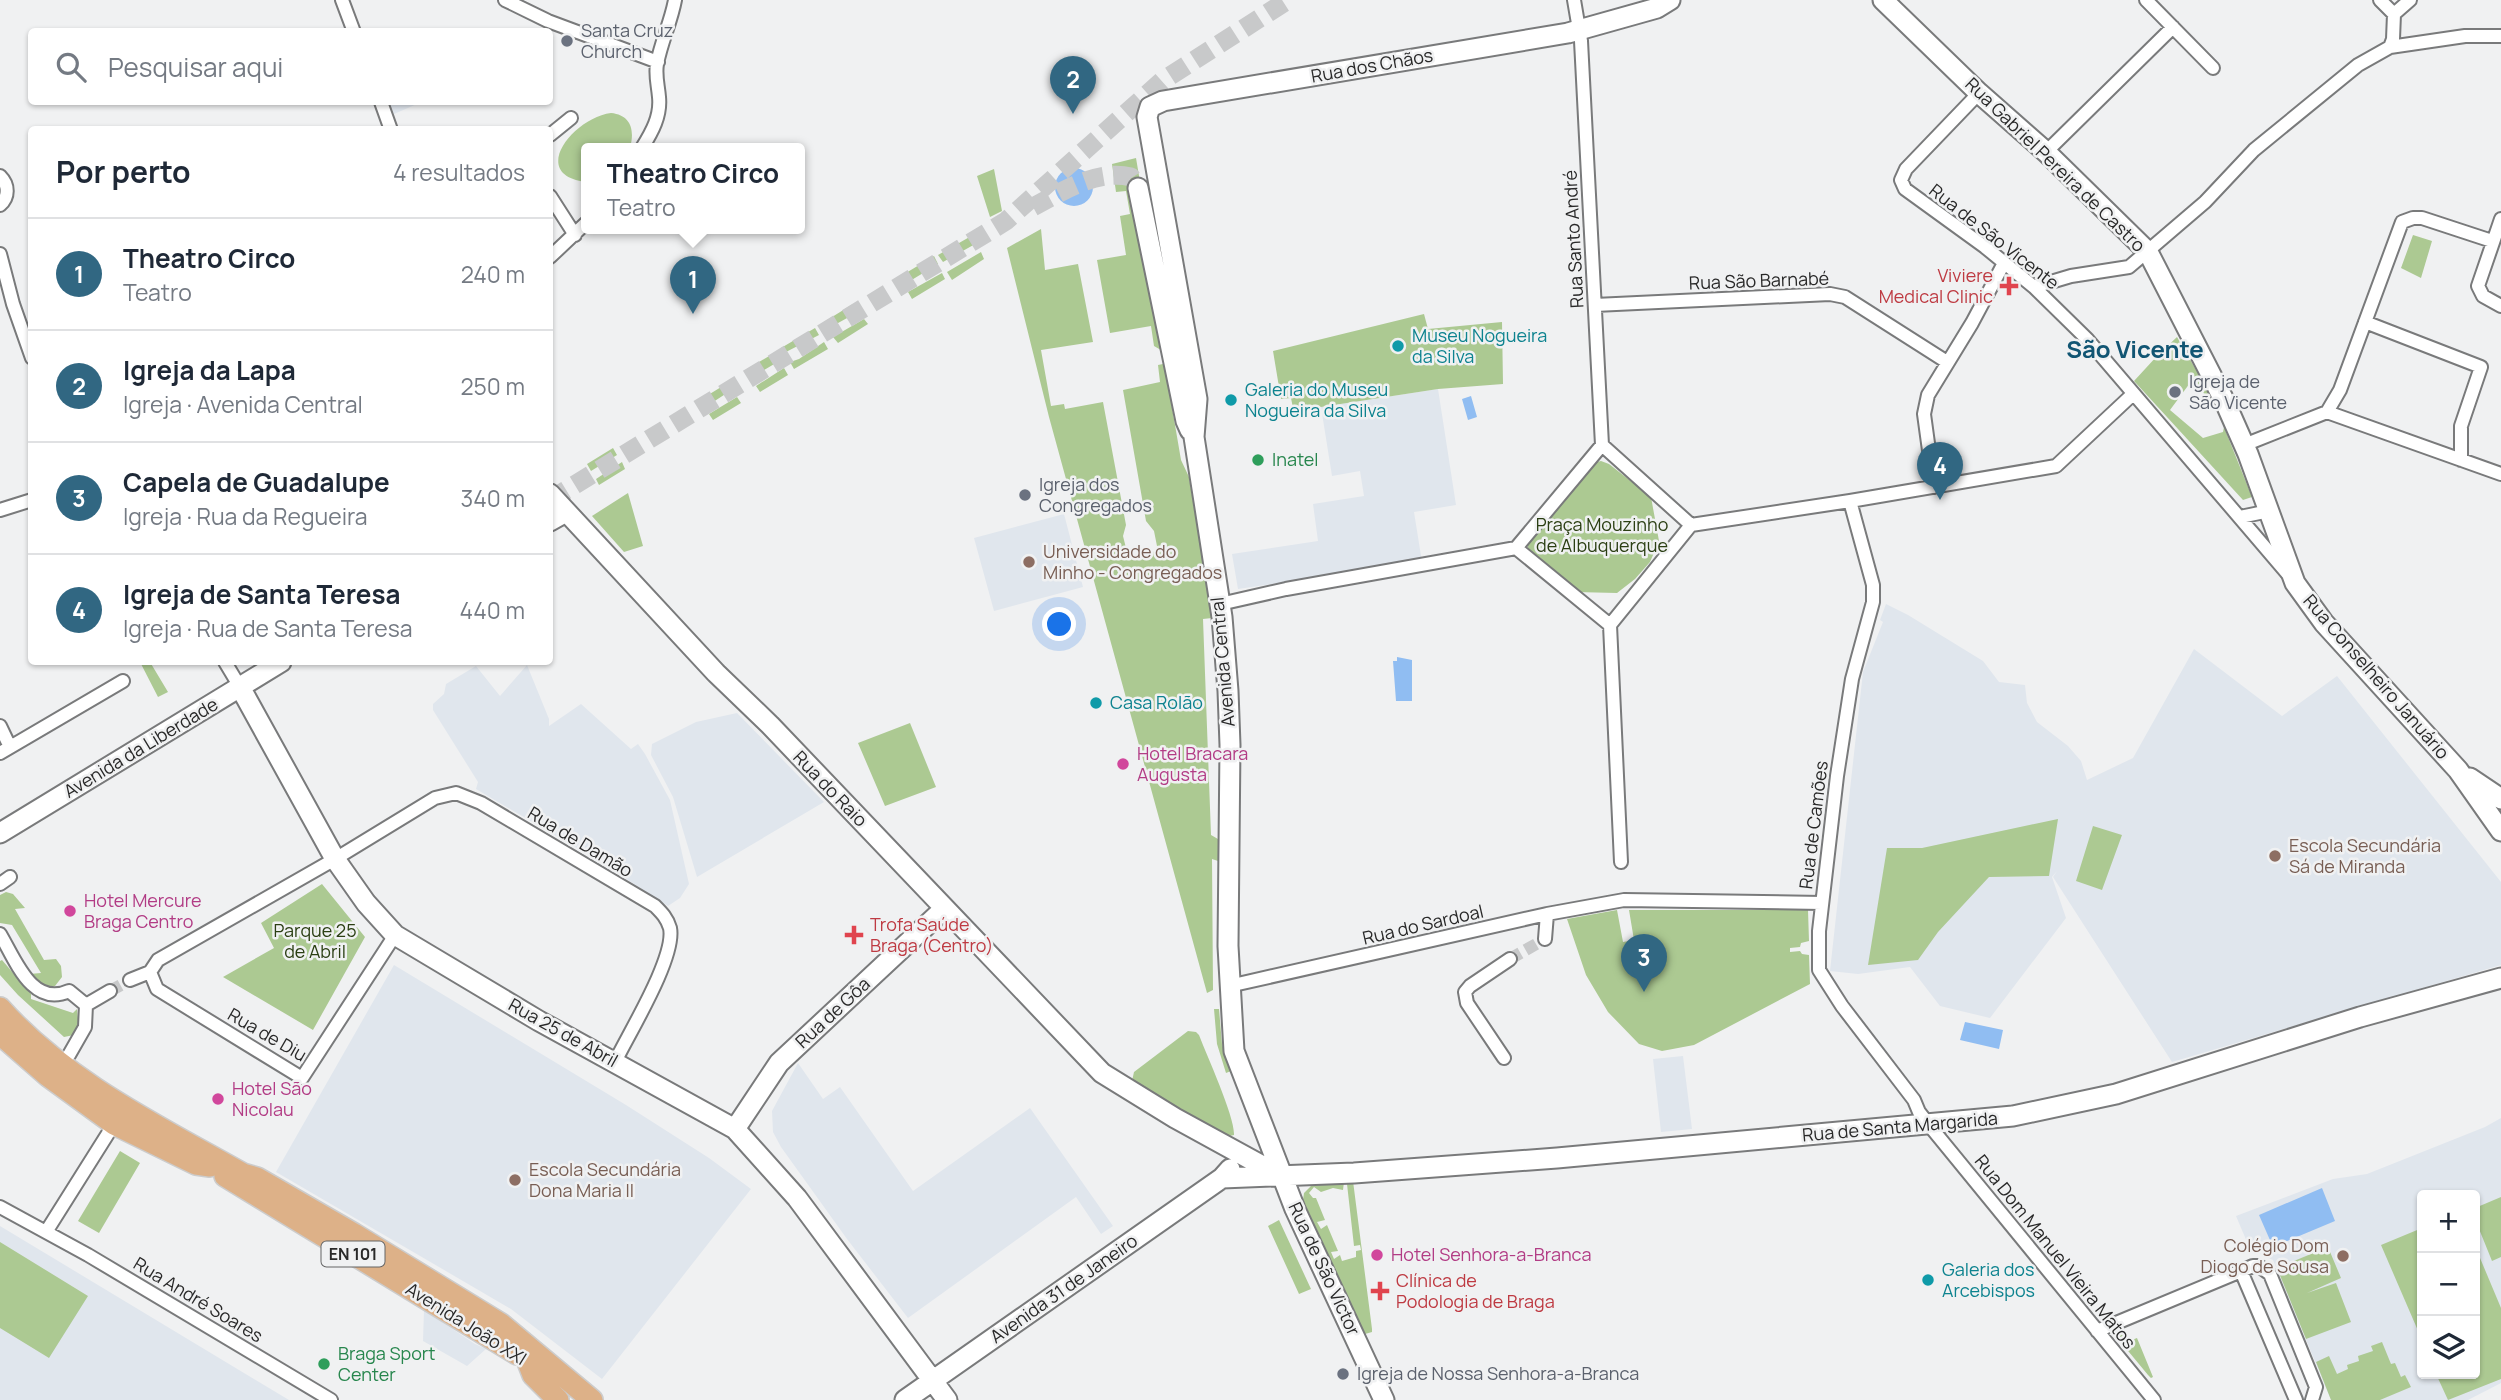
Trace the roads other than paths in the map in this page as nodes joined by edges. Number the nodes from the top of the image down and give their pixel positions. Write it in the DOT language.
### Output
graph roads {
  1 [pos="342,0"];
  2 [pos="505,0"];
  3 [pos="674,0"];
  4 [pos="1574,0"];
  5 [pos="1670,0"];
  6 [pos="1883,0"];
  7 [pos="2146,0"];
  8 [pos="2380,0"];
  9 [pos="2410,0"];
  10 [pos="2394,14"];
  11 [pos="2173,27"];
  12 [pos="352,28"];
  13 [pos="1580,30"];
  14 [pos="2501,36"];
  15 [pos="2390,47"];
  16 [pos="657,62"];
  17 [pos="2213,68"];
  18 [pos="1979,93"];
  19 [pos="1163,101"];
  20 [pos="382,105"];
  21 [pos="571,118"];
  22 [pos="390,126"];
  23 [pos="553,133"];
  24 [pos="645,143"];
  25 [pos="2046,152"];
  26 [pos="0,176"];
  27 [pos="1138,188"];
  28 [pos="553,201"];
  29 [pos="0,205"];
  30 [pos="2501,219"];
  31 [pos="581,228"];
  32 [pos="575,235"];
  33 [pos="2492,241"];
  34 [pos="2148,252"];
  35 [pos="0,254"];
  36 [pos="553,254"];
  37 [pos="2004,262"];
  38 [pos="2034,286"];
  39 [pos="1595,305"];
  40 [pos="2501,306"];
  41 [pos="2365,322"];
  42 [pos="28,347"];
  43 [pos="1947,362"];
  44 [pos="2133,394"];
  45 [pos="2327,412"];
  46 [pos="1194,437"];
  47 [pos="1602,445"];
  48 [pos="2244,445"];
  49 [pos="2461,460"];
  50 [pos="2501,474"];
  51 [pos="1934,486"];
  52 [pos="28,501"];
  53 [pos="1850,501"];
  54 [pos="0,510"];
  55 [pos="2269,511"];
  56 [pos="558,516"];
  57 [pos="2240,517"];
  58 [pos="1691,525"];
  59 [pos="1516,548"];
  60 [pos="2295,583"];
  61 [pos="1220,604"];
  62 [pos="1610,625"];
  63 [pos="227,665"];
  64 [pos="276,665"];
  65 [pos="123,681"];
  66 [pos="240,687"];
  67 [pos="0,726"];
  68 [pos="5,750"];
  69 [pos="2458,770"];
  70 [pos="2501,799"];
  71 [pos="2501,831"];
  72 [pos="0,833"];
  73 [pos="335,859"];
  74 [pos="1620,862"];
  75 [pos="1822,903"];
  76 [pos="944,909"];
  77 [pos="1547,914"];
  78 [pos="0,934"];
  79 [pos="395,934"];
  80 [pos="1545,939"];
  81 [pos="1510,959"];
  82 [pos="150,972"];
  83 [pos="2501,978"];
  84 [pos="130,980"];
  85 [pos="1229,986"];
  86 [pos="110,991"];
  87 [pos="0,992"];
  88 [pos="86,1006"];
  89 [pos="0,1008"];
  90 [pos="0,1020"];
  91 [pos="0,1034"];
  92 [pos="69,1055"];
  93 [pos="1504,1058"];
  94 [pos="615,1062"];
  95 [pos="114,1124"];
  96 [pos="1929,1125"];
  97 [pos="736,1129"];
  98 [pos="1264,1131"];
  99 [pos="1214,1140"];
  100 [pos="1247,1157"];
  101 [pos="210,1166"];
  102 [pos="1282,1177"];
  103 [pos="257,1178"];
  104 [pos="1222,1178"];
  105 [pos="0,1207"];
  106 [pos="46,1232"];
  107 [pos="2241,1271"];
  108 [pos="501,1325"];
  109 [pos="2097,1331"];
  110 [pos="528,1362"];
  111 [pos="933,1381"];
  112 [pos="331,1400"];
  113 [pos="558,1400"];
  114 [pos="576,1400"];
  115 [pos="592,1400"];
  116 [pos="606,1400"];
  117 [pos="905,1400"];
  118 [pos="947,1400"];
  119 [pos="1384,1400"];
  120 [pos="2154,1400"];
  121 [pos="2296,1400"];
  122 [pos="2312,1400"];
  1 -- 12 [label="street"];
  2 -- 16 [label="street"];
  3 -- 16 [label="street"];
  4 -- 13 [label="street, Rua Santo André"];
  5 -- 13 [label="street, Rua dos Chãos"];
  6 -- 18 [label="street, Rua Gabriel Pereira de Castro"];
  7 -- 11 [label="street"];
  8 -- 10 [label="street"];
  9 -- 10 [label="street"];
  10 -- 15 [label="street"];
  11 -- 17 [label="street"];
  11 -- 25 [label="street"];
  13 -- 19 [label="street, Rua dos Chãos"];
  13 -- 39 [label="street, Rua Santo André"];
  14 -- 15 [label="street"];
  15 -- 34 [label="street"];
  16 -- 24 [label="street"];
  18 -- 25 [label="street, Rua Gabriel Pereira de Castro"];
  18 -- 37 [label="street, Rua de São Vicente"];
  19 -- 46 [label="street, Avenida Central"];
  20 -- 22 [label="street"];
  21 -- 23 [label="street"];
  25 -- 34 [label="street, Rua Gabriel Pereira de Castro"];
  26 -- 29 [label="street"];
  27 -- 46 [label="street"];
  28 -- 32 [label="street"];
  30 -- 33 [label="street"];
  31 -- 32 [label="street"];
  32 -- 36 [label="street"];
  33 -- 40 [label="street"];
  33 -- 41 [label="street"];
  34 -- 38 [label="street"];
  34 -- 48 [label="street, Rua Gabriel Pereira de Castro"];
  35 -- 42 [label="street"];
  37 -- 38 [label="street, Rua de São Vicente"];
  37 -- 43 [label="street"];
  38 -- 44 [label="street, Rua de São Vicente"];
  39 -- 43 [label="street, Rua São Barnabé"];
  39 -- 47 [label="street, Rua Santo André"];
  41 -- 45 [label="street"];
  41 -- 49 [label="street"];
  43 -- 51 [label="street"];
  44 -- 51 [label="street"];
  44 -- 57 [label="street, Rua de São Vicente"];
  45 -- 48 [label="street"];
  45 -- 49 [label="street"];
  46 -- 61 [label="street, Avenida Central"];
  47 -- 58 [label="street"];
  47 -- 59 [label="street"];
  48 -- 55 [label="street, Rua Gabriel Pereira de Castro"];
  49 -- 50 [label="street"];
  51 -- 53 [label="street"];
  52 -- 54 [label="street"];
  53 -- 58 [label="street"];
  53 -- 75 [label="street, Rua de Camões"];
  55 -- 57 [label="street"];
  55 -- 60 [label="street, Rua Gabriel Pereira de Castro"];
  56 -- 76 [label="street, Rua do Raio"];
  57 -- 60 [label="street, Rua de São Vicente"];
  58 -- 62 [label="street"];
  59 -- 61 [label="street"];
  59 -- 62 [label="street"];
  60 -- 69 [label="street, Rua Conselheiro Januário"];
  61 -- 85 [label="street, Avenida Central"];
  62 -- 74 [label="street"];
  63 -- 66 [label="street, Rua 25 de Abril"];
  64 -- 66 [label="street, Avenida da Liberdade"];
  65 -- 68 [label="street"];
  66 -- 72 [label="street, Avenida da Liberdade"];
  66 -- 73 [label="street, Rua 25 de Abril"];
  67 -- 68 [label="street"];
  69 -- 70 [label="street, Rua Conselheiro Januário"];
  69 -- 71 [label="street, Rua Conselheiro Januário"];
  73 -- 79 [label="street, Rua 25 de Abril"];
  73 -- 82 [label="street"];
  73 -- 94 [label="street, Rua de Damão"];
  75 -- 77 [label="street, Rua do Sardoal"];
  75 -- 96 [label="street, Rua de Camões"];
  76 -- 97 [label="street, Rua de Gôa"];
  76 -- 99 [label="street, Rua do Raio"];
  77 -- 80 [label="street"];
  77 -- 85 [label="street, Rua do Sardoal"];
  78 -- 88 [label="street"];
  79 -- 82 [label="street, Rua de Diu"];
  79 -- 94 [label="street, Rua 25 de Abril"];
  81 -- 93 [label="street"];
  82 -- 84 [label="street"];
  83 -- 96 [label="street, Rua de Santa Margarida"];
  85 -- 98 [label="street, Avenida Central"];
  86 -- 88 [label="street"];
  87 -- 92 [label="main road, Avenida João XXI / EN 101"];
  88 -- 92 [label="street"];
  89 -- 103 [label="main road, Avenida João XXI"];
  90 -- 101 [label="main road, Avenida João XXI"];
  91 -- 95 [label="main road, Avenida João XXI / EN 101"];
  92 -- 103 [label="main road, Avenida João XXI / EN 101"];
  94 -- 97 [label="street, Rua 25 de Abril"];
  95 -- 101 [label="main road, Avenida João XXI / EN 101"];
  95 -- 106 [label="street"];
  96 -- 102 [label="street, Rua de Santa Margarida"];
  96 -- 109 [label="street, Rua Dom Manuel Vieira Matos"];
  97 -- 111 [label="street, Rua 25 de Abril"];
  98 -- 100 [label="street, Avenida 31 de Janeiro"];
  98 -- 102 [label="street, Rua de São Victor"];
  99 -- 100 [label="street, Rua do Raio"];
  99 -- 104 [label="street"];
  100 -- 102 [label="street, Rua do Raio"];
  100 -- 104 [label="street, Avenida 31 de Janeiro"];
  101 -- 110 [label="main road, Avenida João XXI / EN 101"];
  102 -- 104 [label="street, Rua de Santa Margarida"];
  102 -- 119 [label="street, Rua de São Victor"];
  103 -- 108 [label="main road, Avenida João XXI / EN 101"];
  104 -- 111 [label="street, Avenida 31 de Janeiro"];
  105 -- 106 [label="street, Rua André Soares"];
  106 -- 112 [label="street, Rua André Soares"];
  107 -- 109 [label="street"];
  107 -- 121 [label="street"];
  107 -- 122 [label="street"];
  108 -- 115 [label="main road, Avenida João XXI / EN 101"];
  108 -- 116 [label="main road"];
  109 -- 120 [label="street, Rua Dom Manuel Vieira Matos"];
  110 -- 113 [label="main road"];
  110 -- 114 [label="main road, Avenida João XXI / EN 101"];
  111 -- 117 [label="street, Avenida 31 de Janeiro"];
  111 -- 118 [label="street, Rua 25 de Abril"];
}
